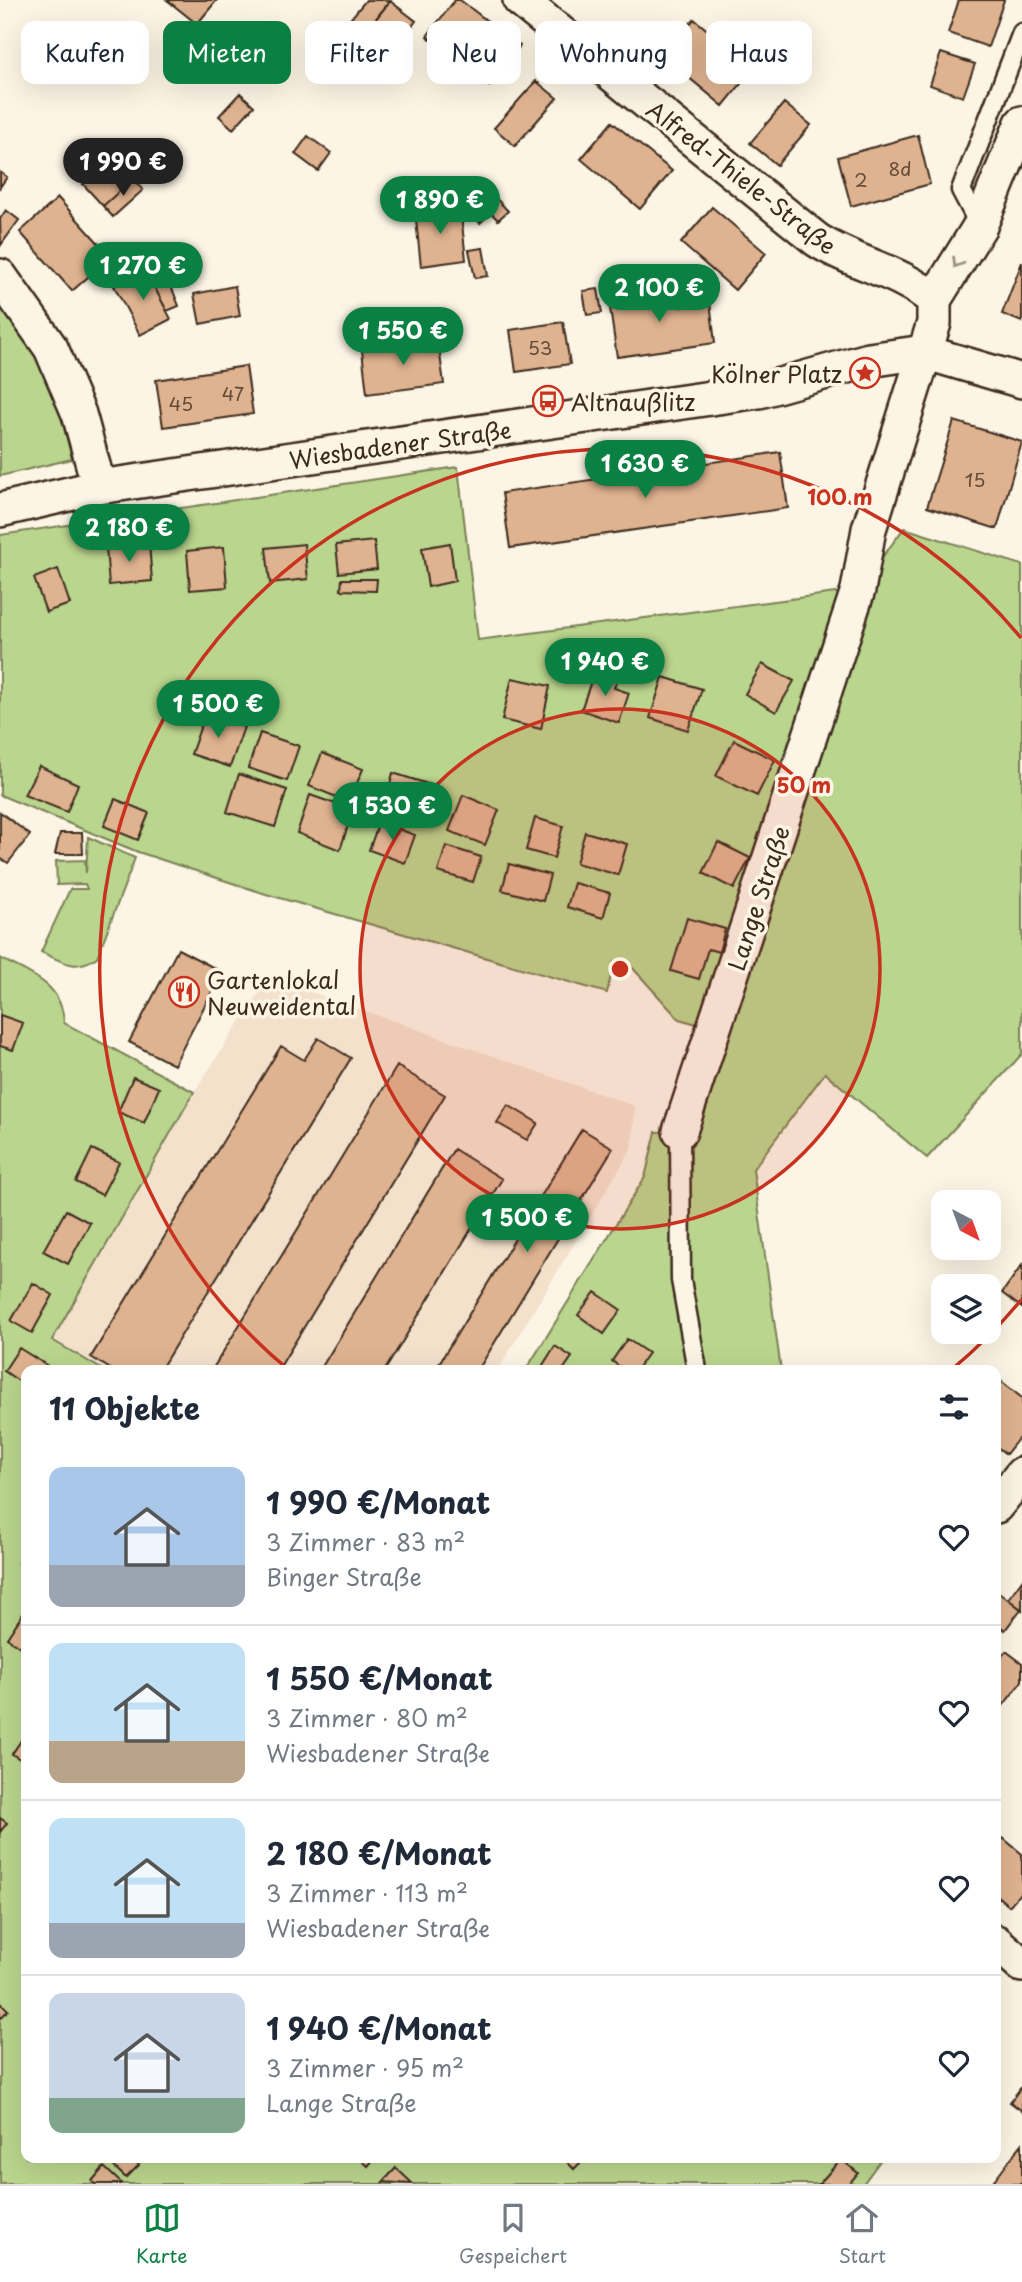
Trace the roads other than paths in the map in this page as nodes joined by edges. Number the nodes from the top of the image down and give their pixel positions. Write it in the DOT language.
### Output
graph roads {
  1 [pos="520,0"];
  2 [pos="1022,33"];
  3 [pos="1022,123"];
  4 [pos="980,226"];
  5 [pos="0,276"];
  6 [pos="934,300"];
  7 [pos="924,352"];
  8 [pos="1022,381"];
  9 [pos="99,487"];
  10 [pos="0,510"];
  11 [pos="680,1131"];
  12 [pos="696,1365"];
  13 [pos="1022,1474"];
  14 [pos="1001,1500"];
  1 -- 6 [label="street, Alfred-Thiele-Straße"];
  2 -- 4 [label="lane"];
  3 -- 4 [label="street"];
  4 -- 6 [label="street, one-way"];
  5 -- 9 [label="street"];
  6 -- 7 [label="street"];
  7 -- 8 [label="street"];
  7 -- 9 [label="street, Wiesbadener Straße"];
  7 -- 11 [label="street, Lange Straße"];
  9 -- 10 [label="street, Wiesbadener Straße"];
  11 -- 12 [label="lane, Lange Straße"];
  13 -- 14 [label="street"];
}
